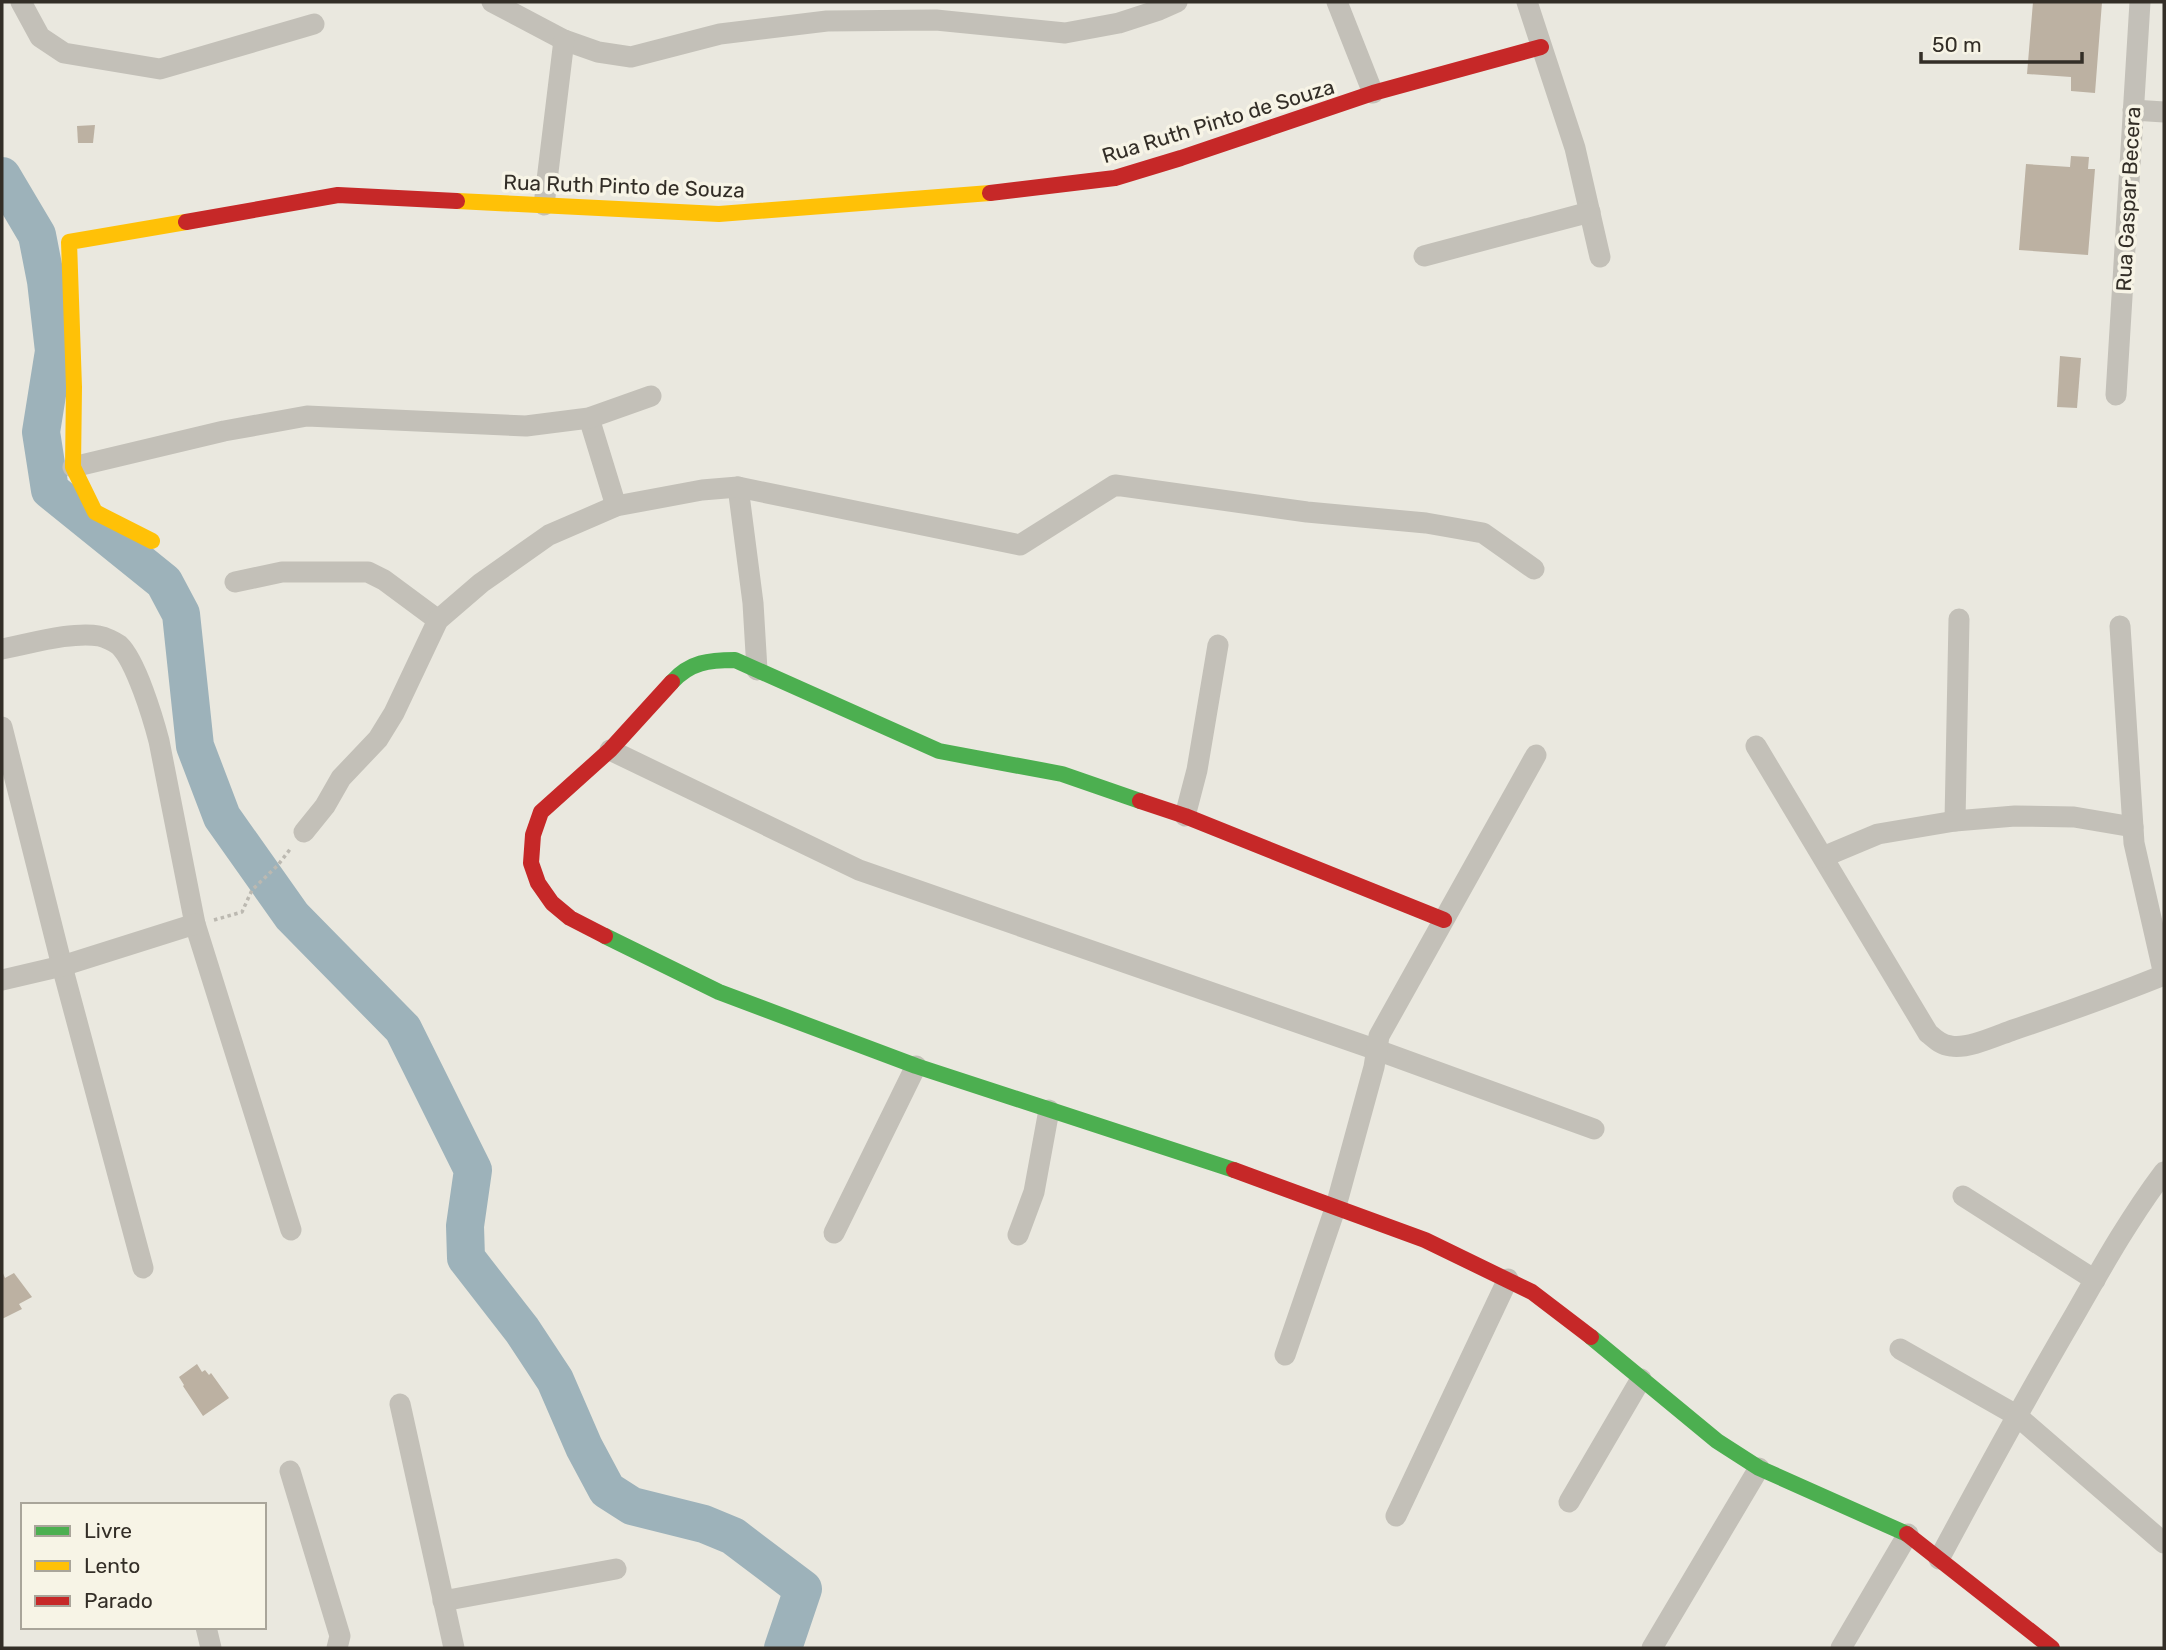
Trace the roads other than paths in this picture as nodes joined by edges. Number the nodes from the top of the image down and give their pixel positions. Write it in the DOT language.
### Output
graph roads {
  1 [pos="21,2"];
  2 [pos="492,2"];
  3 [pos="1177,2"];
  4 [pos="1337,2"];
  5 [pos="1527,2"];
  6 [pos="2140,2"];
  7 [pos="314,24"];
  8 [pos="564,40"];
  9 [pos="1541,47"];
  10 [pos="1373,93"];
  11 [pos="2133,110"];
  12 [pos="2164,112"];
  13 [pos="544,205"];
  14 [pos="1590,212"];
  15 [pos="1424,256"];
  16 [pos="1600,257"];
  17 [pos="2116,395"];
  18 [pos="651,396"];
  19 [pos="589,418"];
  20 [pos="73,467"];
  21 [pos="738,487"];
  22 [pos="616,506"];
  23 [pos="152,541"];
  24 [pos="1534,569"];
  25 [pos="235,582"];
  26 [pos="438,620"];
  27 [pos="1959,620"];
  28 [pos="2120,626"];
  29 [pos="1218,645"];
  30 [pos="2,649"];
  31 [pos="757,670"];
  32 [pos="2,727"];
  33 [pos="1756,746"];
  34 [pos="610,750"];
  35 [pos="1536,755"];
  36 [pos="1185,816"];
  37 [pos="1955,821"];
  38 [pos="2133,827"];
  39 [pos="304,832"];
  40 [pos="1823,858"];
  41 [pos="1444,920"];
  42 [pos="195,924"];
  43 [pos="62,966"];
  44 [pos="2164,975"];
  45 [pos="2,980"];
  46 [pos="1377,1050"];
  47 [pos="916,1066"];
  48 [pos="1049,1110"];
  49 [pos="1594,1129"];
  50 [pos="2164,1172"];
  51 [pos="1963,1196"];
  52 [pos="1336,1206"];
  53 [pos="290,1230"];
  54 [pos="834,1233"];
  55 [pos="1018,1235"];
  56 [pos="143,1268"];
  57 [pos="1508,1279"];
  58 [pos="2095,1280"];
  59 [pos="1900,1349"];
  60 [pos="1285,1354"];
  61 [pos="1641,1380"];
  62 [pos="400,1404"];
  63 [pos="2016,1415"];
  64 [pos="1759,1468"];
  65 [pos="290,1471"];
  66 [pos="1569,1502"];
  67 [pos="1396,1516"];
  68 [pos="1908,1534"];
  69 [pos="2164,1543"];
  70 [pos="1939,1559"];
  71 [pos="616,1569"];
  72 [pos="443,1601"];
  73 [pos="206,1629"];
  74 [pos="211,1648"];
  75 [pos="337,1648"];
  76 [pos="454,1648"];
  77 [pos="1652,1648"];
  78 [pos="1841,1648"];
  79 [pos="2052,1648"];
  1 -- 7 [label="street"];
  2 -- 8 [label="street"];
  3 -- 8 [label="street"];
  4 -- 10 [label="street"];
  5 -- 9 [label="street"];
  6 -- 11 [label="street, Rua Gaspar Becera"];
  8 -- 13 [label="street"];
  9 -- 10 [label="street, Rua Ruth Pinto de Souza"];
  9 -- 14 [label="street"];
  10 -- 13 [label="street, Rua Ruth Pinto de Souza"];
  11 -- 12 [label="street"];
  11 -- 17 [label="street, Rua Gaspar Becera"];
  13 -- 20 [label="street, Rua Ruth Pinto de Souza"];
  14 -- 15 [label="street"];
  14 -- 16 [label="street"];
  18 -- 19 [label="street"];
  19 -- 20 [label="street"];
  19 -- 22 [label="street"];
  20 -- 23 [label="street, Rua Ruth Pinto de Souza"];
  21 -- 22 [label="street"];
  21 -- 24 [label="street"];
  21 -- 31 [label="street"];
  22 -- 26 [label="street"];
  25 -- 26 [label="street"];
  26 -- 39 [label="street"];
  27 -- 37 [label="street"];
  28 -- 38 [label="street"];
  29 -- 36 [label="street"];
  30 -- 42 [label="street"];
  31 -- 34 [label="street"];
  31 -- 36 [label="street"];
  32 -- 43 [label="street"];
  33 -- 40 [label="street"];
  34 -- 46 [label="street"];
  34 -- 47 [label="street"];
  35 -- 41 [label="street"];
  36 -- 41 [label="street"];
  37 -- 38 [label="street"];
  37 -- 40 [label="street"];
  38 -- 44 [label="street"];
  40 -- 44 [label="street"];
  41 -- 46 [label="street"];
  42 -- 43 [label="street"];
  42 -- 53 [label="street"];
  43 -- 45 [label="street"];
  43 -- 56 [label="street"];
  46 -- 49 [label="street"];
  46 -- 52 [label="street"];
  47 -- 48 [label="street"];
  47 -- 54 [label="street"];
  48 -- 52 [label="street"];
  48 -- 55 [label="street"];
  50 -- 58 [label="street"];
  51 -- 58 [label="street"];
  52 -- 57 [label="street"];
  52 -- 60 [label="street"];
  57 -- 61 [label="street"];
  57 -- 67 [label="street"];
  58 -- 63 [label="street"];
  59 -- 63 [label="street"];
  61 -- 64 [label="street"];
  61 -- 66 [label="street"];
  62 -- 72 [label="street"];
  63 -- 69 [label="street"];
  63 -- 70 [label="street"];
  64 -- 68 [label="street"];
  64 -- 77 [label="street"];
  65 -- 75 [label="street"];
  68 -- 70 [label="street"];
  68 -- 78 [label="street"];
  70 -- 79 [label="street"];
  71 -- 72 [label="street"];
  72 -- 76 [label="street"];
  73 -- 74 [label="street"];
}
